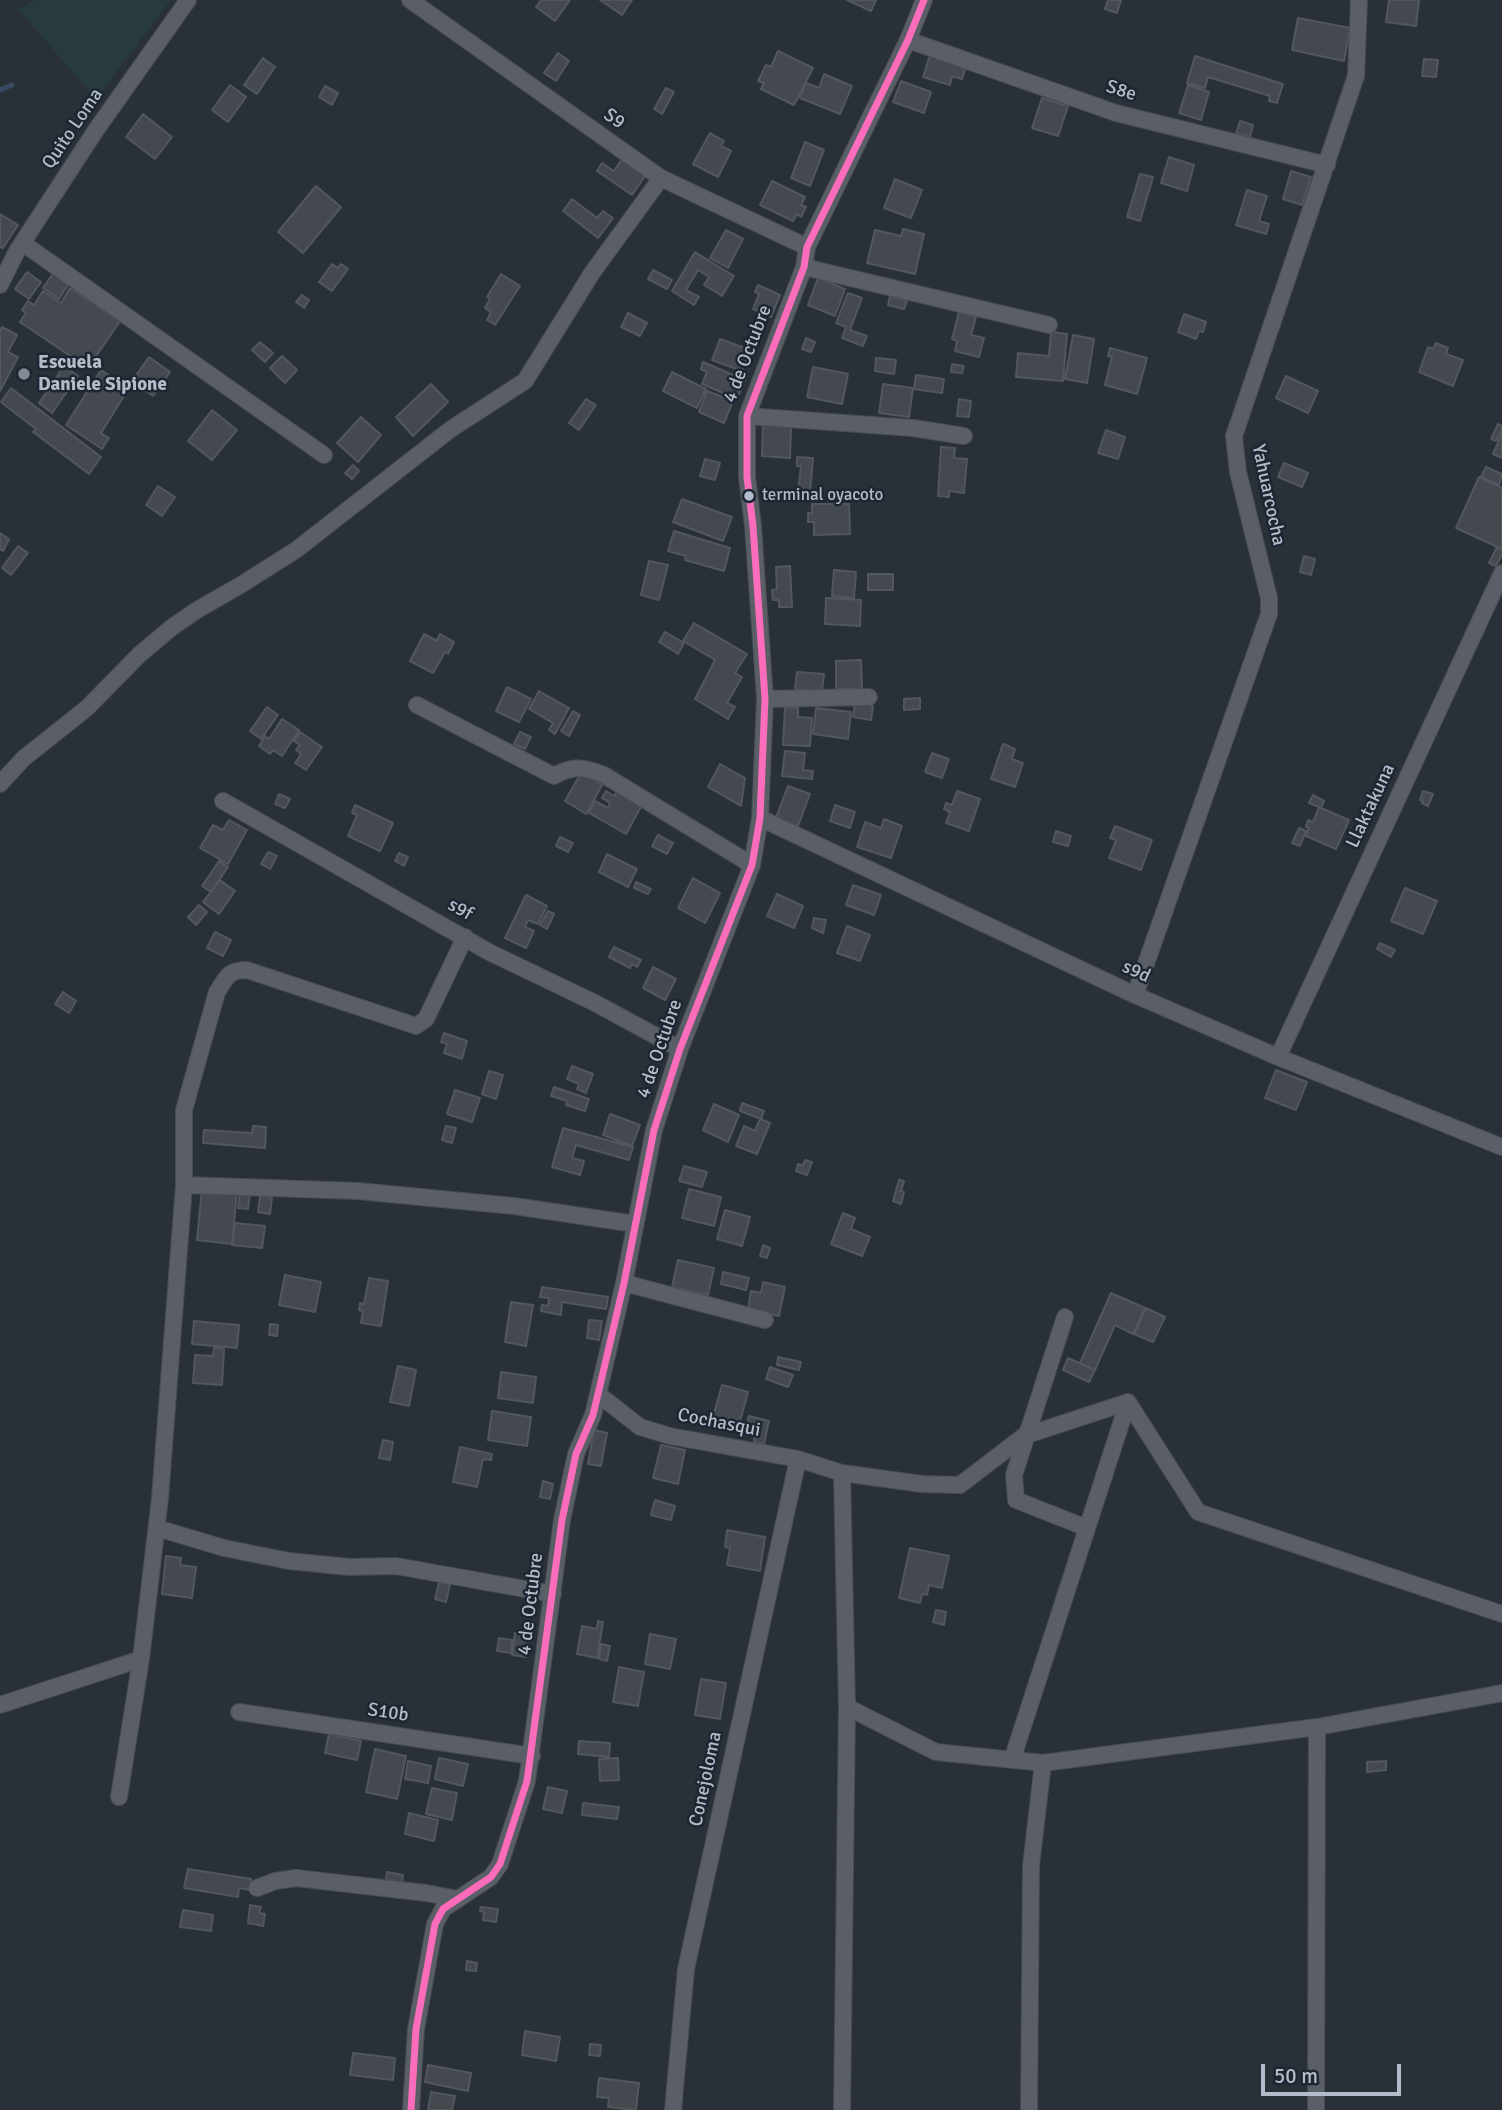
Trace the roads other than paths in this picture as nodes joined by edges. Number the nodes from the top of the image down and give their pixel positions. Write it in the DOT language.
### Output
graph roads {
  1 [pos="188,0"];
  2 [pos="410,0"];
  3 [pos="925,0"];
  4 [pos="1359,0"];
  5 [pos="908,40"];
  6 [pos="1327,165"];
  7 [pos="662,178"];
  8 [pos="24,244"];
  9 [pos="807,247"];
  10 [pos="804,268"];
  11 [pos="0,285"];
  12 [pos="1049,325"];
  13 [pos="747,416"];
  14 [pos="964,436"];
  15 [pos="324,456"];
  16 [pos="1502,573"];
  17 [pos="869,697"];
  18 [pos="765,699"];
  19 [pos="418,705"];
  20 [pos="0,783"];
  21 [pos="223,800"];
  22 [pos="760,818"];
  23 [pos="752,865"];
  24 [pos="465,937"];
  25 [pos="1135,995"];
  26 [pos="680,1049"];
  27 [pos="1278,1057"];
  28 [pos="1502,1147"];
  29 [pos="184,1185"];
  30 [pos="635,1224"];
  31 [pos="624,1283"];
  32 [pos="1065,1317"];
  33 [pos="765,1320"];
  34 [pos="598,1394"];
  35 [pos="1128,1402"];
  36 [pos="1024,1436"];
  37 [pos="798,1459"];
  38 [pos="842,1472"];
  39 [pos="157,1528"];
  40 [pos="1087,1528"];
  41 [pos="553,1594"];
  42 [pos="1502,1614"];
  43 [pos="141,1659"];
  44 [pos="1502,1693"];
  45 [pos="0,1705"];
  46 [pos="847,1707"];
  47 [pos="239,1712"];
  48 [pos="1317,1727"];
  49 [pos="532,1756"];
  50 [pos="1012,1760"];
  51 [pos="1043,1763"];
  52 [pos="119,1797"];
  53 [pos="257,1888"];
  54 [pos="458,1899"];
  55 [pos="411,2110"];
  56 [pos="673,2110"];
  57 [pos="842,2110"];
  58 [pos="1030,2110"];
  59 [pos="1316,2110"];
  1 -- 8 [label="street, Quito Loma"];
  2 -- 7 [label="street, S9"];
  3 -- 5 [label="street, 4 de Octubre"];
  4 -- 6 [label="street, Yahuarcocha"];
  5 -- 6 [label="street, S8e"];
  5 -- 9 [label="street, 4 de Octubre"];
  6 -- 25 [label="street, Yahuarcocha"];
  7 -- 9 [label="street, S9"];
  7 -- 20 [label="street"];
  8 -- 11 [label="street, Quito Loma"];
  8 -- 15 [label="street"];
  9 -- 10 [label="street, 4 de Octubre"];
  10 -- 12 [label="street"];
  10 -- 13 [label="street, 4 de Octubre"];
  13 -- 14 [label="street"];
  13 -- 18 [label="street, 4 de Octubre"];
  16 -- 27 [label="street, Llaktakuna"];
  17 -- 18 [label="street"];
  18 -- 22 [label="street, 4 de Octubre"];
  19 -- 23 [label="street"];
  21 -- 24 [label="street, s9f"];
  22 -- 23 [label="street, 4 de Octubre"];
  22 -- 25 [label="street, s9d"];
  23 -- 26 [label="street, 4 de Octubre"];
  24 -- 26 [label="street, s9f"];
  24 -- 29 [label="street"];
  25 -- 27 [label="street, s9d"];
  26 -- 30 [label="street, 4 de Octubre"];
  27 -- 28 [label="street, s9d"];
  29 -- 30 [label="street"];
  29 -- 39 [label="street"];
  30 -- 31 [label="street, 4 de Octubre"];
  31 -- 33 [label="street"];
  31 -- 34 [label="street, 4 de Octubre"];
  32 -- 36 [label="street"];
  34 -- 37 [label="street, Cochasqui"];
  34 -- 41 [label="street, 4 de Octubre"];
  35 -- 36 [label="street"];
  35 -- 40 [label="street"];
  35 -- 42 [label="street"];
  36 -- 38 [label="street, Cochasqui"];
  36 -- 40 [label="street"];
  37 -- 38 [label="street, Cochasqui"];
  37 -- 56 [label="street, Conejoloma"];
  38 -- 46 [label="street"];
  39 -- 41 [label="street"];
  39 -- 43 [label="street"];
  40 -- 50 [label="street"];
  41 -- 49 [label="street, 4 de Octubre"];
  43 -- 45 [label="street"];
  43 -- 52 [label="street"];
  44 -- 48 [label="street"];
  46 -- 50 [label="street"];
  46 -- 57 [label="street"];
  47 -- 49 [label="street, S10b"];
  48 -- 51 [label="street"];
  48 -- 59 [label="street"];
  49 -- 54 [label="street, 4 de Octubre"];
  50 -- 51 [label="street"];
  51 -- 58 [label="street"];
  53 -- 54 [label="street"];
  54 -- 55 [label="street, 4 de Octubre"];
}
